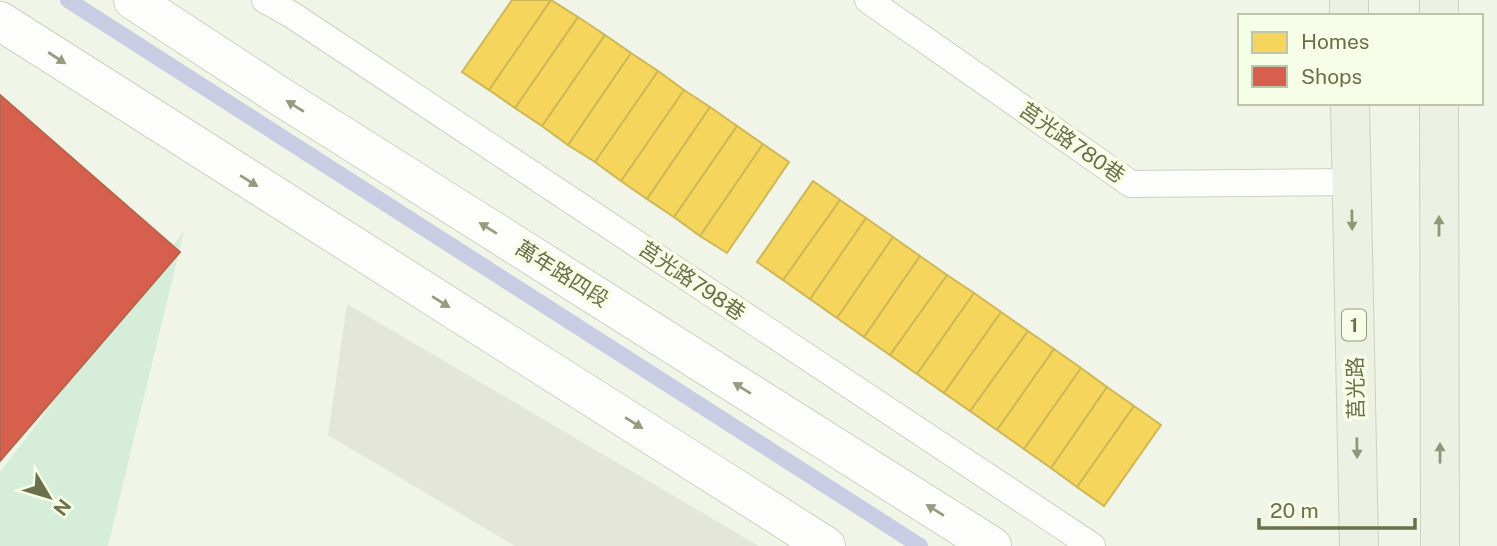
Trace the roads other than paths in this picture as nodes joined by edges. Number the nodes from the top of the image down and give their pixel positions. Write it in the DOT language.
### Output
graph roads {
  1 [pos="133,0"];
  2 [pos="265,0"];
  3 [pos="868,0"];
  4 [pos="297,8"];
  5 [pos="0,21"];
  6 [pos="1350,105"];
  7 [pos="1439,105"];
  8 [pos="1351,182"];
  9 [pos="827,546"];
  10 [pos="992,546"];
  11 [pos="1092,546"];
  12 [pos="1359,546"];
  13 [pos="1440,546"];
  10 -- 1 [label="street, 萬年路四段, one-way"];
  2 -- 4 [label="lane, 莒光路798巷"];
  3 -- 8 [label="lane, 莒光路780巷"];
  4 -- 11 [label="lane, 莒光路798巷"];
  5 -- 9 [label="street, one-way"];
  6 -- 8 [label="main road, 莒光路 / 1"];
  13 -- 7 [label="main road, one-way"];
  8 -- 12 [label="main road, 莒光路 / 1, one-way"];
}
